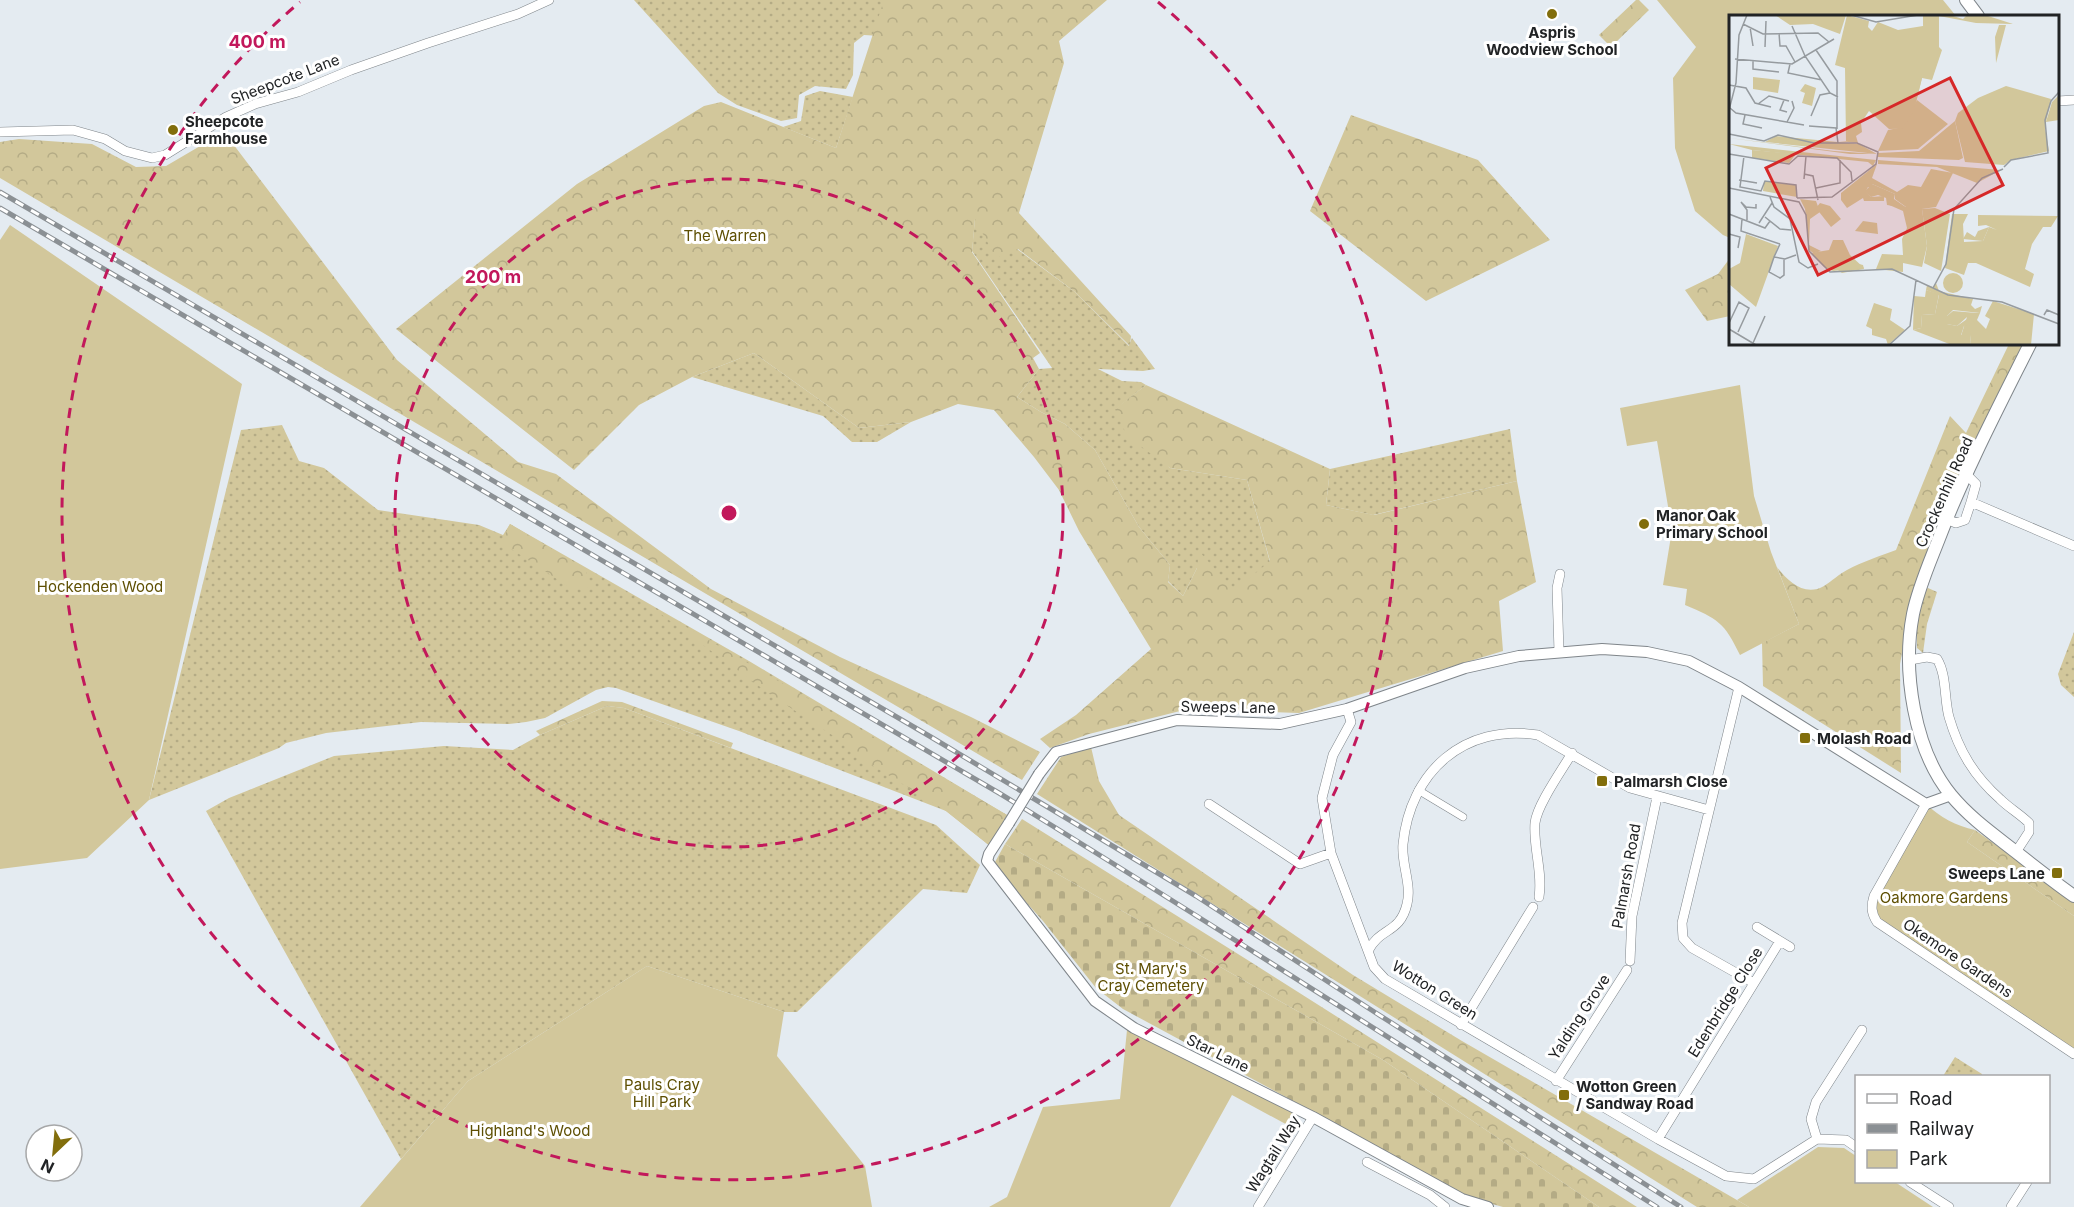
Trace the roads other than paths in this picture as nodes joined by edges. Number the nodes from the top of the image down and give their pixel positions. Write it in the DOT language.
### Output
graph roads {
  1 [pos="549,0"];
  2 [pos="1966,0"];
  3 [pos="1977,15"];
  4 [pos="2074,100"];
  5 [pos="2059,101"];
  6 [pos="0,132"];
  7 [pos="2030,345"];
  8 [pos="1967,475"];
  9 [pos="1971,502"];
  10 [pos="1946,519"];
  11 [pos="2074,546"];
  12 [pos="1560,574"];
  13 [pos="1559,652"];
  14 [pos="1910,660"];
  15 [pos="1738,687"];
  16 [pos="1347,709"];
  17 [pos="1572,753"];
  18 [pos="1418,790"];
  19 [pos="1951,795"];
  20 [pos="1657,797"];
  21 [pos="1209,804"];
  22 [pos="1926,804"];
  23 [pos="1709,810"];
  24 [pos="1464,817"];
  25 [pos="2016,852"];
  26 [pos="1331,853"];
  27 [pos="987,861"];
  28 [pos="2074,896"];
  29 [pos="1539,897"];
  30 [pos="1533,907"];
  31 [pos="1757,927"];
  32 [pos="1780,941"];
  33 [pos="1790,947"];
  34 [pos="1368,951"];
  35 [pos="1629,965"];
  36 [pos="1754,983"];
  37 [pos="1461,1025"];
  38 [pos="1862,1030"];
  39 [pos="2074,1054"];
  40 [pos="1556,1081"];
  41 [pos="1313,1117"];
  42 [pos="1658,1139"];
  43 [pos="1817,1139"];
  44 [pos="1855,1146"];
  45 [pos="1367,1162"];
  46 [pos="1912,1183"];
  47 [pos="2026,1183"];
  48 [pos="1258,1207"];
  49 [pos="1445,1207"];
  50 [pos="1488,1207"];
  51 [pos="1949,1207"];
  52 [pos="2011,1207"];
  1 -- 6 [label="street, Sheepcote Lane"];
  2 -- 3 [label="main road"];
  4 -- 5 [label="street"];
  7 -- 8 [label="main road, Crockenhill Road"];
  8 -- 9 [label="street"];
  8 -- 10 [label="main road, Crockenhill Road"];
  9 -- 10 [label="street"];
  9 -- 11 [label="street"];
  10 -- 14 [label="main road, Crockenhill Road"];
  12 -- 13 [label="street"];
  13 -- 15 [label="street, Sweeps Lane"];
  13 -- 16 [label="street, Sweeps Lane"];
  14 -- 19 [label="main road, Crockenhill Road"];
  14 -- 25 [label="street"];
  15 -- 22 [label="street, Sweeps Lane"];
  15 -- 23 [label="street"];
  16 -- 26 [label="street, Wotton Green"];
  16 -- 27 [label="street, Sweeps Lane, bridge"];
  17 -- 18 [label="street"];
  17 -- 20 [label="street"];
  17 -- 29 [label="street"];
  18 -- 24 [label="street"];
  18 -- 34 [label="street"];
  19 -- 22 [label="street"];
  19 -- 25 [label="main road, Crockenhill Road"];
  20 -- 23 [label="street"];
  20 -- 35 [label="street, Palmarsh Road"];
  21 -- 26 [label="street"];
  22 -- 39 [label="street, Okemore Gardens"];
  23 -- 36 [label="street"];
  25 -- 28 [label="main road, Crockenhill Road"];
  26 -- 34 [label="street, Wotton Green"];
  27 -- 41 [label="street, Star Lane"];
  30 -- 37 [label="street"];
  31 -- 32 [label="street, Edenbridge Close"];
  32 -- 33 [label="street, Edenbridge Close"];
  32 -- 36 [label="street, Edenbridge Close"];
  34 -- 37 [label="street, Wotton Green"];
  35 -- 40 [label="street, Yalding Grove"];
  36 -- 42 [label="street, Edenbridge Close"];
  37 -- 40 [label="street, Wotton Green"];
  38 -- 43 [label="street"];
  40 -- 42 [label="street, Wotton Green"];
  41 -- 48 [label="street, Wagtail Way"];
  41 -- 50 [label="street, Star Lane"];
  42 -- 43 [label="street, Wotton Green"];
  43 -- 44 [label="street"];
  45 -- 49 [label="street"];
  46 -- 51 [label="street"];
  47 -- 52 [label="street"];
}
